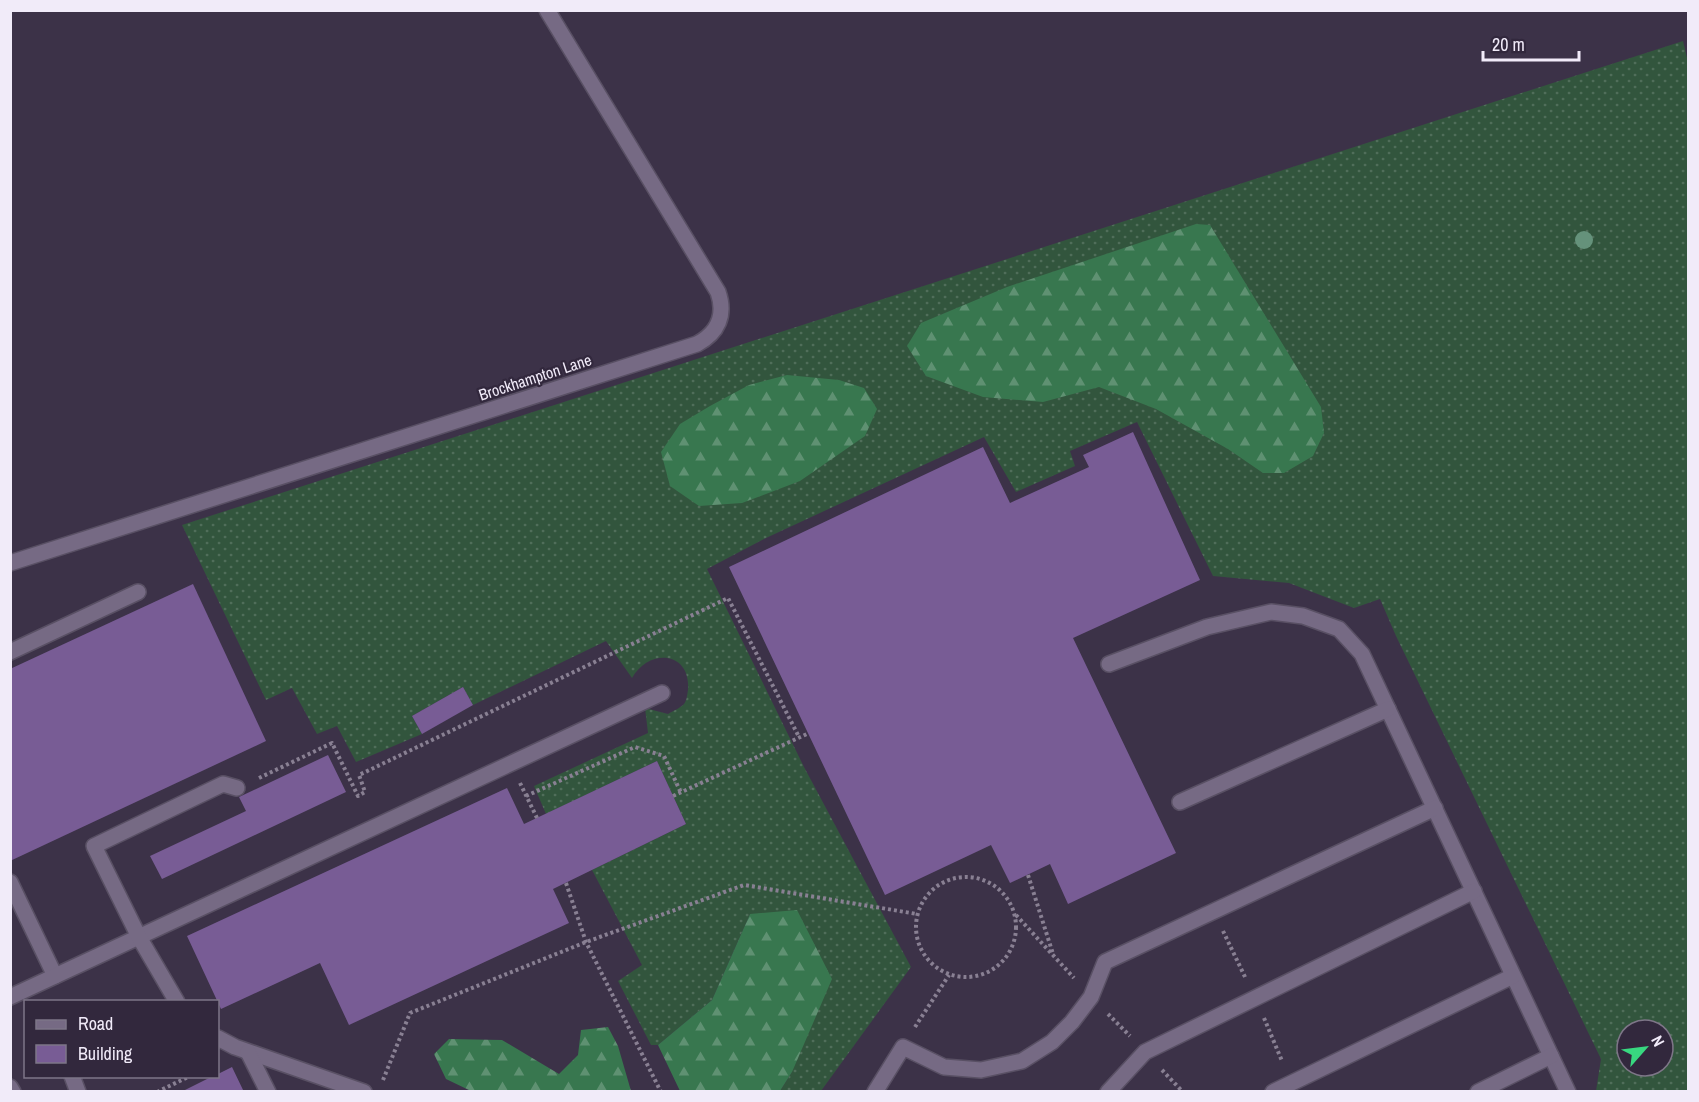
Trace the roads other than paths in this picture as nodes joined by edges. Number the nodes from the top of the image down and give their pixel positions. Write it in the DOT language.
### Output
graph roads {
  1 [pos="547,10"];
  2 [pos="10,563"];
  3 [pos="138,592"];
  4 [pos="10,652"];
  5 [pos="1109,664"];
  6 [pos="662,693"];
  7 [pos="1388,710"];
  8 [pos="237,788"];
  9 [pos="1180,802"];
  10 [pos="1435,808"];
  11 [pos="10,882"];
  12 [pos="1474,891"];
  13 [pos="139,937"];
  14 [pos="55,976"];
  15 [pos="1514,976"];
  16 [pos="33,995"];
  17 [pos="10,997"];
  18 [pos="176,1000"];
  19 [pos="219,1038"];
  20 [pos="248,1052"];
  21 [pos="1551,1056"];
  22 [pos="72,1078"];
  23 [pos="10,1087"];
  24 [pos="12,1092"];
  25 [pos="78,1092"];
  26 [pos="267,1092"];
  27 [pos="364,1092"];
  28 [pos="874,1092"];
  29 [pos="1108,1092"];
  30 [pos="1273,1092"];
  31 [pos="1478,1092"];
  32 [pos="1568,1092"];
  1 -- 2 [label="street, Brockhampton Lane"];
  3 -- 4 [label="street"];
  5 -- 7 [label="street"];
  6 -- 13 [label="street"];
  7 -- 9 [label="street"];
  7 -- 10 [label="street"];
  8 -- 13 [label="street"];
  10 -- 12 [label="street"];
  10 -- 28 [label="street"];
  11 -- 14 [label="street"];
  12 -- 15 [label="street"];
  12 -- 29 [label="street"];
  13 -- 14 [label="street"];
  13 -- 18 [label="street"];
  14 -- 16 [label="street"];
  15 -- 21 [label="street"];
  15 -- 30 [label="street"];
  16 -- 17 [label="street"];
  19 -- 20 [label="street"];
  20 -- 26 [label="street"];
  20 -- 27 [label="street"];
  21 -- 31 [label="street"];
  21 -- 32 [label="street"];
  22 -- 25 [label="street"];
  23 -- 24 [label="street"];
}
